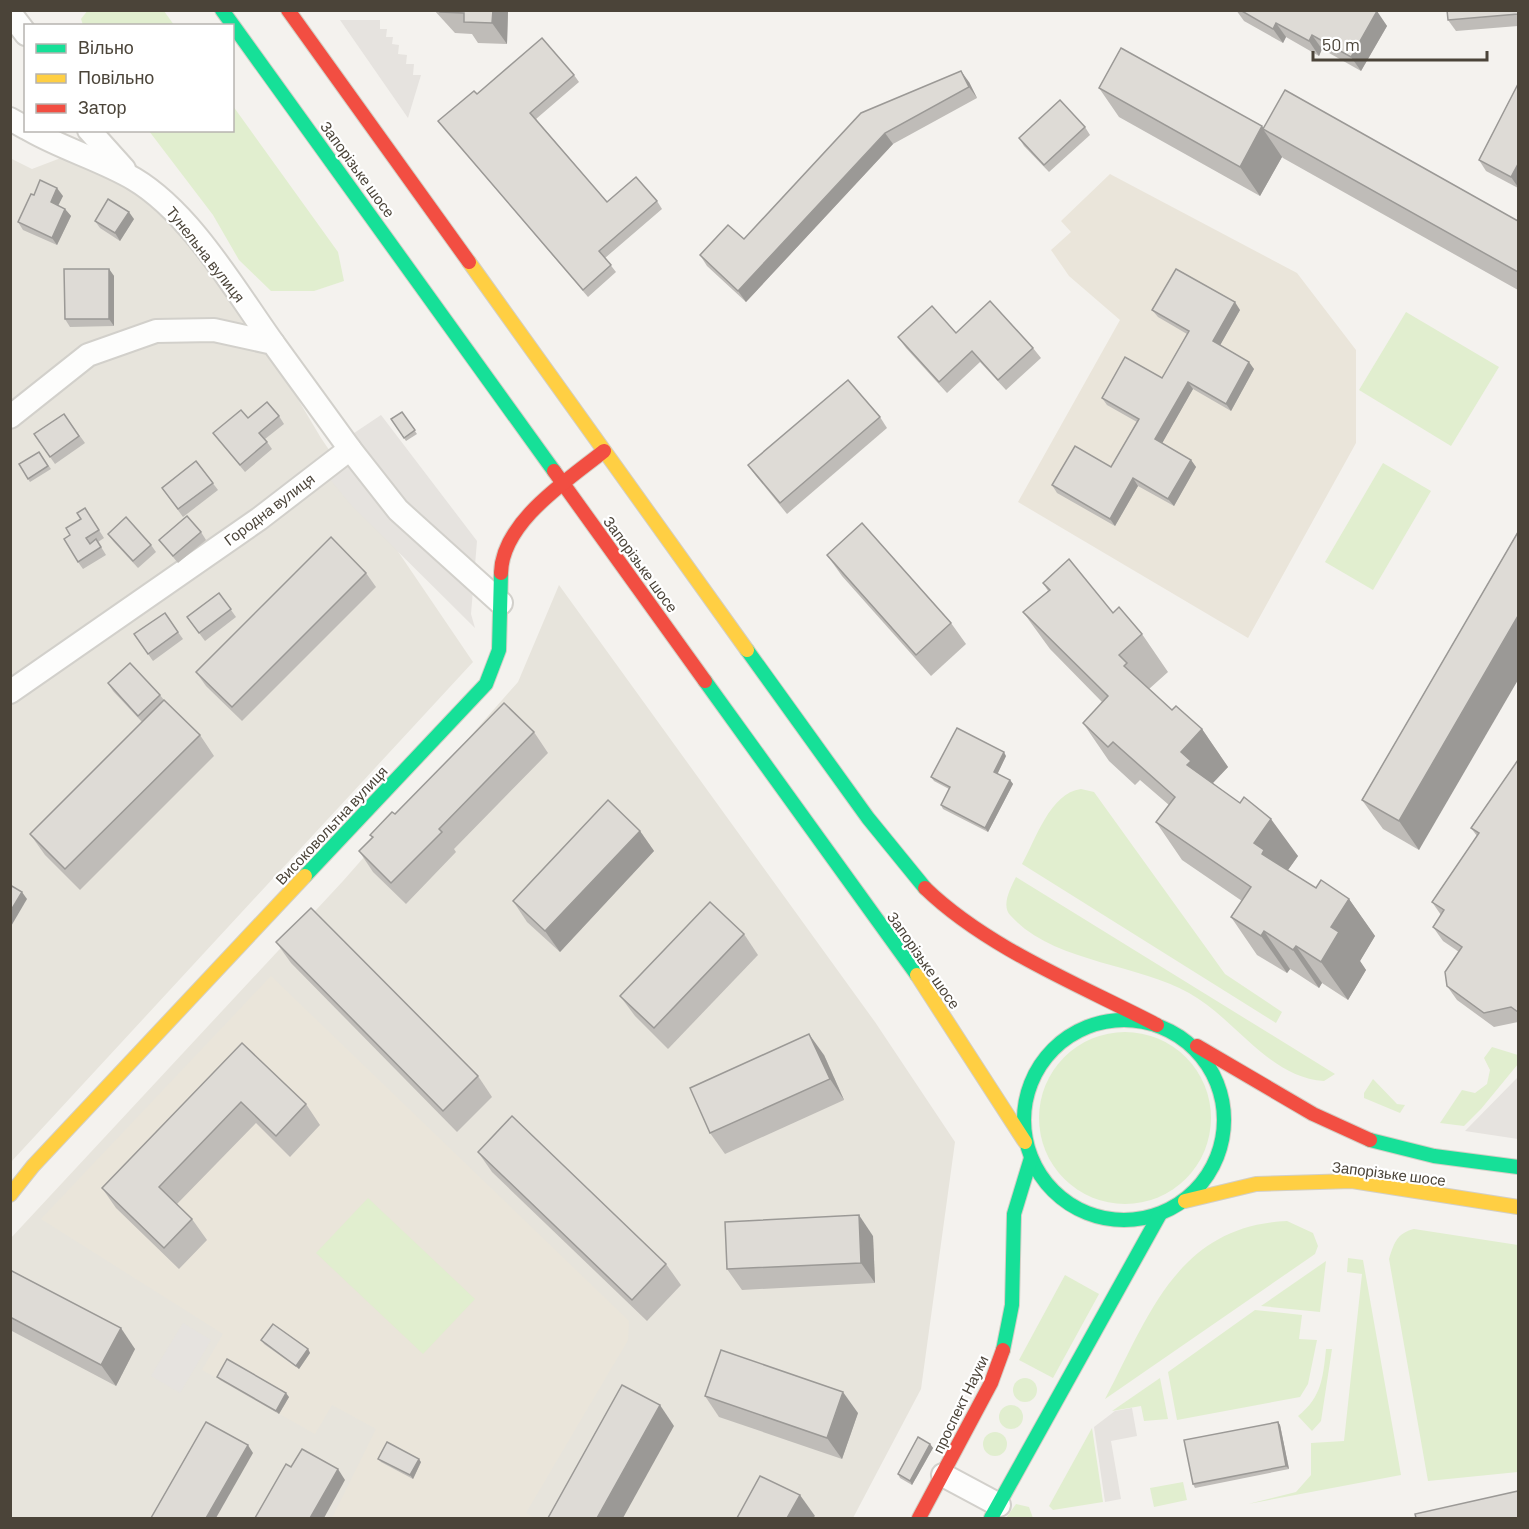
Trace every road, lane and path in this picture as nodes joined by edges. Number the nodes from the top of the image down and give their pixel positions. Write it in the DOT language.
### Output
graph roads {
  1 [pos="222,10"];
  2 [pos="288,10"];
  3 [pos="10,13"];
  4 [pos="232,24"];
  5 [pos="234,27"];
  6 [pos="24,31"];
  7 [pos="10,119"];
  8 [pos="24,127"];
  9 [pos="33,132"];
  10 [pos="90,132"];
  11 [pos="134,179"];
  12 [pos="273,343"];
  13 [pos="10,417"];
  14 [pos="350,449"];
  15 [pos="604,451"];
  16 [pos="562,484"];
  17 [pos="501,603"];
  18 [pos="10,692"];
  19 [pos="1157,1025"];
  20 [pos="1180,1036"];
  21 [pos="1025,1142"];
  22 [pos="1031,1158"];
  23 [pos="1518,1167"];
  24 [pos="10,1195"];
  25 [pos="1185,1201"];
  26 [pos="1518,1207"];
  27 [pos="1160,1214"];
  28 [pos="943,1475"];
  29 [pos="995,1512"];
  30 [pos="919,1518"];
  1 -- 4 [label="main road, Запорізьке шосе"];
  2 -- 15 [label="main road"];
  3 -- 6 [label="street"];
  5 -- 16 [label="main road, Запорізьке шосе"];
  7 -- 8 [label="street"];
  9 -- 11 [label="street, Тунельна вулиця"];
  10 -- 11 [label="street"];
  11 -- 12 [label="street, Тунельна вулиця"];
  12 -- 13 [label="street"];
  12 -- 14 [label="street, Тунельна вулиця"];
  14 -- 17 [label="street"];
  14 -- 18 [label="street, Городна вулиця"];
  15 -- 16 [label="main road, Високовольтна вулиця"];
  15 -- 19 [label="main road"];
  16 -- 17 [label="main road, Високовольтна вулиця"];
  16 -- 21 [label="main road, Запорізьке шосе"];
  17 -- 24 [label="main road, Високовольтна вулиця"];
  19 -- 20 [label="main road"];
  19 -- 21 [label="main road"];
  20 -- 23 [label="main road, Запорізьке шосе"];
  20 -- 25 [label="main road"];
  21 -- 22 [label="main road"];
  22 -- 27 [label="main road"];
  22 -- 28 [label="main road, проспект Науки"];
  25 -- 26 [label="main road, Запорізьке шосе"];
  25 -- 27 [label="main road"];
  27 -- 29 [label="main road"];
  28 -- 29 [label="street"];
  28 -- 30 [label="main road, проспект Науки"];
}
